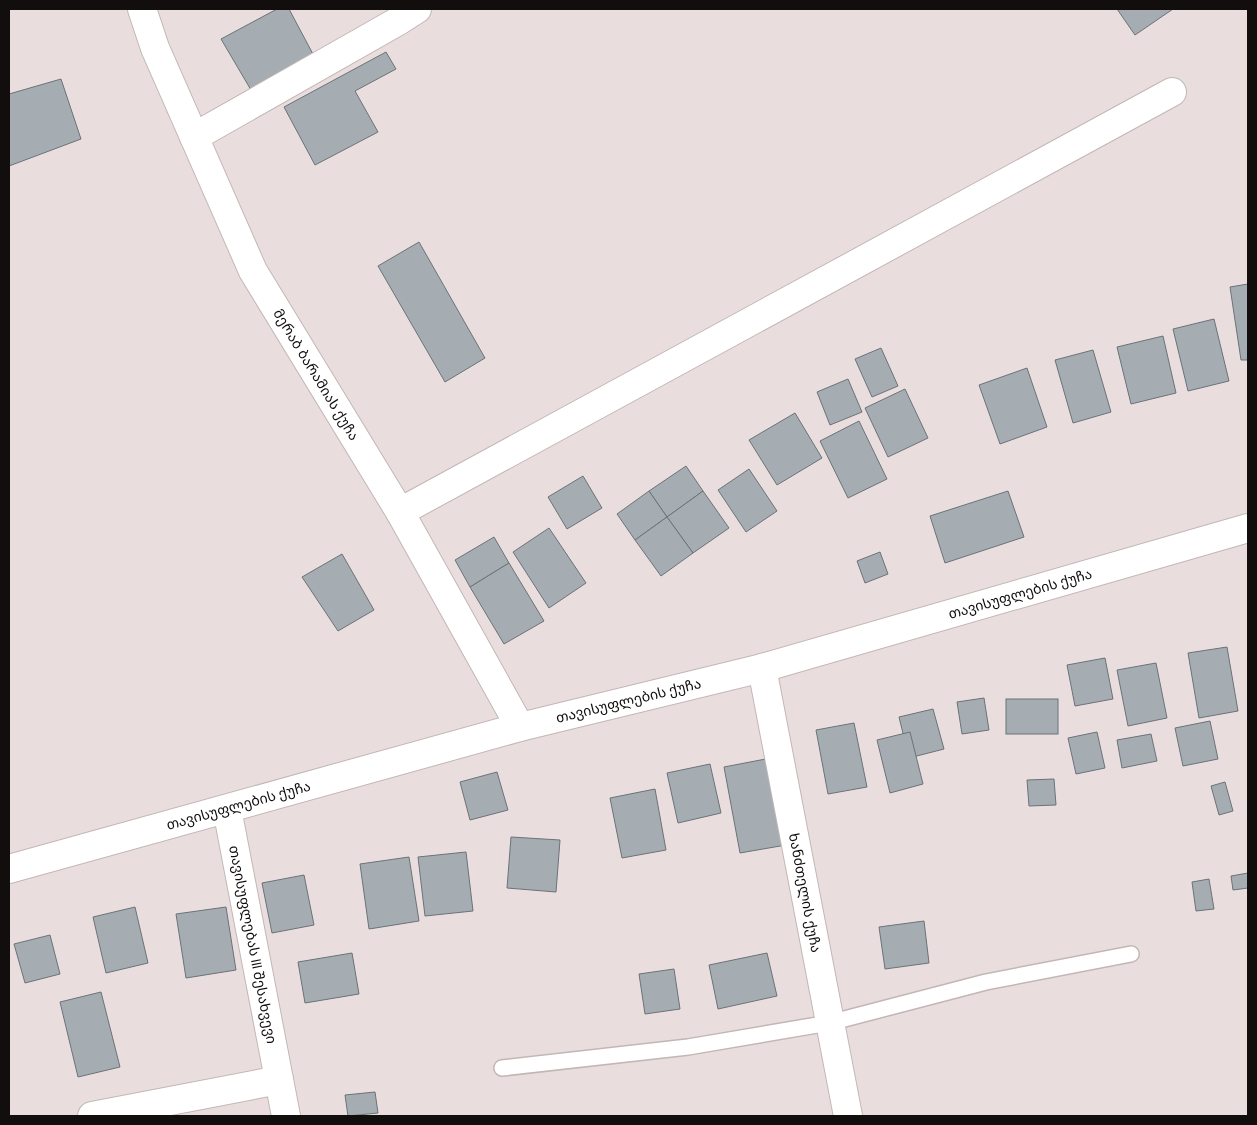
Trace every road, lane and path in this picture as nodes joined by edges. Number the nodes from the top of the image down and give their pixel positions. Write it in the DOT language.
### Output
graph roads {
  1 [pos="142,9"];
  2 [pos="417,9"];
  3 [pos="1172,92"];
  4 [pos="194,136"];
  5 [pos="400,512"];
  6 [pos="1248,528"];
  7 [pos="762,668"];
  8 [pos="520,727"];
  9 [pos="227,809"];
  10 [pos="9,869"];
  11 [pos="1131,954"];
  12 [pos="829,1023"];
  13 [pos="502,1068"];
  14 [pos="279,1080"];
  15 [pos="92,1116"];
  16 [pos="286,1116"];
  17 [pos="848,1116"];
  1 -- 4 [label="main road, მერაბ ბარამიას ქუჩა"];
  2 -- 4 [label="main road"];
  3 -- 5 [label="main road"];
  4 -- 5 [label="main road, მერაბ ბარამიას ქუჩა"];
  5 -- 8 [label="main road, მერაბ ბარამიას ქუჩა"];
  6 -- 7 [label="main road, თავისუფლების ქუჩა"];
  7 -- 8 [label="main road, თავისუფლების ქუჩა"];
  7 -- 12 [label="main road, ხანძთელის ქუჩა"];
  8 -- 9 [label="main road, თავისუფლების ქუჩა"];
  9 -- 10 [label="main road, თავისუფლების ქუჩა"];
  9 -- 14 [label="main road, თავისუფლებას III შესახვევი"];
  11 -- 12 [label="lane"];
  12 -- 13 [label="lane"];
  12 -- 17 [label="main road, ხანძთელის ქუჩა"];
  14 -- 15 [label="main road"];
  14 -- 16 [label="main road, თავისუფლებას III შესახვევი"];
}
